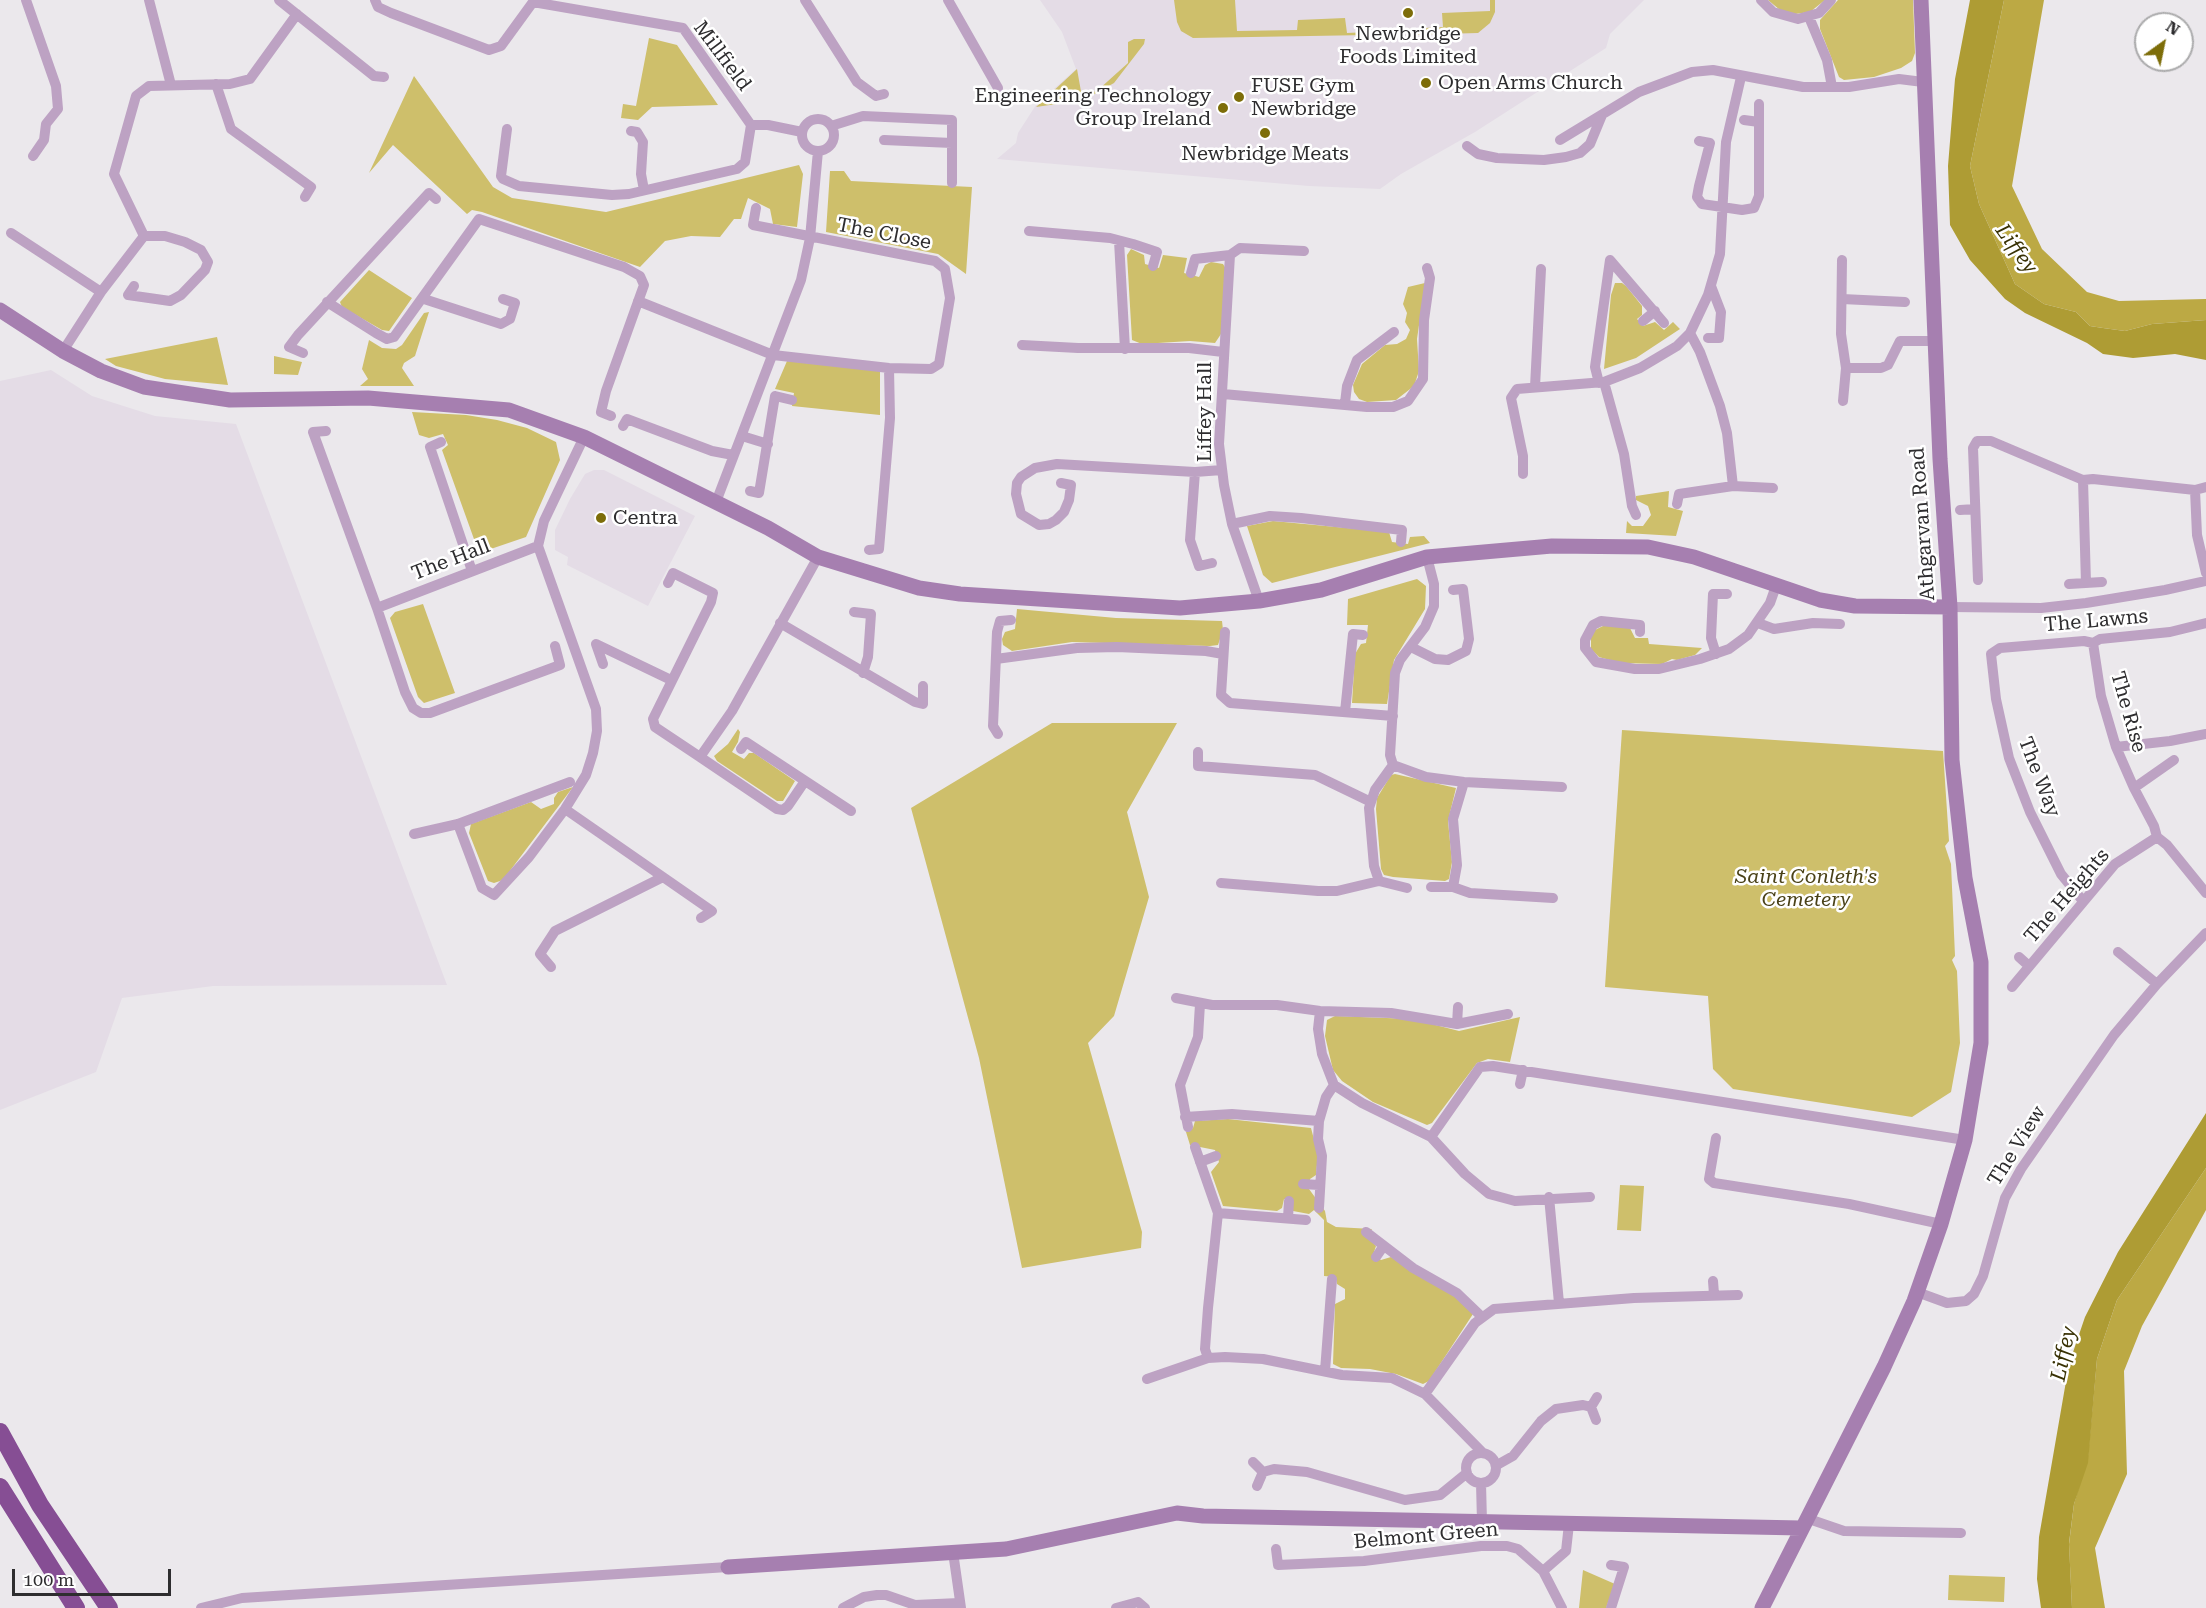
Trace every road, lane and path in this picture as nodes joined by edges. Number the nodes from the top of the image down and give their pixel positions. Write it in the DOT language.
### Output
graph roads {
  1 [pos="26,0"];
  2 [pos="149,0"];
  3 [pos="279,0"];
  4 [pos="375,0"];
  5 [pos="804,0"];
  6 [pos="948,0"];
  7 [pos="1761,0"];
  8 [pos="1831,0"];
  9 [pos="1921,0"];
  10 [pos="533,1"];
  11 [pos="297,14"];
  12 [pos="1809,17"];
  13 [pos="384,77"];
  14 [pos="1741,77"];
  15 [pos="1923,82"];
  16 [pos="216,84"];
  17 [pos="171,85"];
  18 [pos="1832,87"];
  19 [pos="998,88"];
  20 [pos="884,94"];
  21 [pos="1760,104"];
  22 [pos="1604,113"];
  23 [pos="1744,120"];
  24 [pos="1759,122"];
  25 [pos="751,125"];
  26 [pos="831,126"];
  27 [pos="507,129"];
  28 [pos="631,131"];
  29 [pos="802,132"];
  30 [pos="884,140"];
  31 [pos="1560,140"];
  32 [pos="1699,141"];
  33 [pos="952,143"];
  34 [pos="1467,146"];
  35 [pos="818,151"];
  36 [pos="33,156"];
  37 [pos="952,183"];
  38 [pos="644,190"];
  39 [pos="305,197"];
  40 [pos="436,199"];
  41 [pos="1723,207"];
  42 [pos="756,208"];
  43 [pos="1029,231"];
  44 [pos="10,233"];
  45 [pos="144,236"];
  46 [pos="810,237"];
  47 [pos="1119,241"];
  48 [pos="1304,251"];
  49 [pos="1230,255"];
  50 [pos="1842,260"];
  51 [pos="1153,266"];
  52 [pos="1428,268"];
  53 [pos="1541,269"];
  54 [pos="1191,273"];
  55 [pos="134,286"];
  56 [pos="1711,286"];
  57 [pos="101,292"];
  58 [pos="424,299"];
  59 [pos="502,299"];
  60 [pos="1842,299"];
  61 [pos="327,302"];
  62 [pos="638,302"];
  63 [pos="1900,304"];
  64 [pos="0,310"];
  65 [pos="1655,311"];
  66 [pos="1643,321"];
  67 [pos="1664,323"];
  68 [pos="1394,332"];
  69 [pos="1690,333"];
  70 [pos="1708,338"];
  71 [pos="1936,341"];
  72 [pos="1022,345"];
  73 [pos="1125,349"];
  74 [pos="63,351"];
  75 [pos="1223,352"];
  76 [pos="303,353"];
  77 [pos="773,355"];
  78 [pos="889,368"];
  79 [pos="1846,368"];
  80 [pos="1602,382"];
  81 [pos="1535,387"];
  82 [pos="1223,394"];
  83 [pos="792,400"];
  84 [pos="1843,401"];
  85 [pos="1346,403"];
  86 [pos="611,416"];
  87 [pos="623,426"];
  88 [pos="326,431"];
  89 [pos="742,436"];
  90 [pos="584,437"];
  91 [pos="441,442"];
  92 [pos="768,444"];
  93 [pos="733,455"];
  94 [pos="1222,470"];
  95 [pos="1195,472"];
  96 [pos="1523,474"];
  97 [pos="2083,480"];
  98 [pos="1061,483"];
  99 [pos="1733,486"];
  100 [pos="1773,488"];
  101 [pos="2201,488"];
  102 [pos="750,491"];
  103 [pos="716,502"];
  104 [pos="1677,504"];
  105 [pos="1975,509"];
  106 [pos="1960,510"];
  107 [pos="1636,515"];
  108 [pos="1232,524"];
  109 [pos="1401,542"];
  110 [pos="538,546"];
  111 [pos="869,550"];
  112 [pos="818,557"];
  113 [pos="1427,557"];
  114 [pos="1212,563"];
  115 [pos="472,571"];
  116 [pos="2206,573"];
  117 [pos="1978,580"];
  118 [pos="2206,580"];
  119 [pos="2102,582"];
  120 [pos="668,583"];
  121 [pos="2086,583"];
  122 [pos="2069,584"];
  123 [pos="1776,586"];
  124 [pos="1453,590"];
  125 [pos="1727,594"];
  126 [pos="1259,601"];
  127 [pos="1950,607"];
  128 [pos="378,608"];
  129 [pos="854,612"];
  130 [pos="1011,620"];
  131 [pos="780,622"];
  132 [pos="1758,623"];
  133 [pos="2206,623"];
  134 [pos="1840,624"];
  135 [pos="1225,632"];
  136 [pos="1640,632"];
  137 [pos="1363,635"];
  138 [pos="2093,643"];
  139 [pos="555,646"];
  140 [pos="1411,647"];
  141 [pos="1223,654"];
  142 [pos="1716,654"];
  143 [pos="1991,654"];
  144 [pos="996,658"];
  145 [pos="603,664"];
  146 [pos="863,673"];
  147 [pos="671,680"];
  148 [pos="923,686"];
  149 [pos="1345,712"];
  150 [pos="1393,716"];
  151 [pos="998,734"];
  152 [pos="2206,734"];
  153 [pos="2116,747"];
  154 [pos="741,749"];
  155 [pos="1198,752"];
  156 [pos="700,757"];
  157 [pos="2174,760"];
  158 [pos="1393,765"];
  159 [pos="805,780"];
  160 [pos="570,782"];
  161 [pos="1464,782"];
  162 [pos="1562,787"];
  163 [pos="2134,788"];
  164 [pos="1371,802"];
  165 [pos="565,809"];
  166 [pos="851,810"];
  167 [pos="458,824"];
  168 [pos="414,834"];
  169 [pos="2157,837"];
  170 [pos="661,878"];
  171 [pos="1379,881"];
  172 [pos="1221,883"];
  173 [pos="1431,886"];
  174 [pos="1453,887"];
  175 [pos="1407,888"];
  176 [pos="2206,893"];
  177 [pos="1553,898"];
  178 [pos="2083,901"];
  179 [pos="701,918"];
  180 [pos="2206,933"];
  181 [pos="2118,952"];
  182 [pos="2019,957"];
  183 [pos="2029,966"];
  184 [pos="551,967"];
  185 [pos="2157,984"];
  186 [pos="2012,987"];
  187 [pos="1176,998"];
  188 [pos="1200,1004"];
  189 [pos="1458,1007"];
  190 [pos="1320,1011"];
  191 [pos="1508,1014"];
  192 [pos="1457,1024"];
  193 [pos="1523,1070"];
  194 [pos="1520,1084"];
  195 [pos="1334,1085"];
  196 [pos="1318,1121"];
  197 [pos="1431,1137"];
  198 [pos="1716,1138"];
  199 [pos="1965,1140"];
  200 [pos="1195,1147"];
  201 [pos="1216,1155"];
  202 [pos="1200,1162"];
  203 [pos="1303,1184"];
  204 [pos="1319,1185"];
  205 [pos="1549,1197"];
  206 [pos="1590,1197"];
  207 [pos="1289,1202"];
  208 [pos="1319,1208"];
  209 [pos="1218,1213"];
  210 [pos="1288,1218"];
  211 [pos="1306,1220"];
  212 [pos="1941,1224"];
  213 [pos="1366,1232"];
  214 [pos="1383,1247"];
  215 [pos="1376,1257"];
  216 [pos="1332,1279"];
  217 [pos="1713,1281"];
  218 [pos="1917,1293"];
  219 [pos="1330,1294"];
  220 [pos="1714,1294"];
  221 [pos="1738,1294"];
  222 [pos="1342,1295"];
  223 [pos="1559,1303"];
  224 [pos="1481,1316"];
  225 [pos="1208,1358"];
  226 [pos="1325,1371"];
  227 [pos="1147,1379"];
  228 [pos="1425,1394"];
  229 [pos="1597,1397"];
  230 [pos="1591,1407"];
  231 [pos="1596,1420"];
  232 [pos="0,1432"];
  233 [pos="1482,1452"];
  234 [pos="1253,1462"];
  235 [pos="1497,1465"];
  236 [pos="1263,1472"];
  237 [pos="1467,1473"];
  238 [pos="1481,1483"];
  239 [pos="1257,1486"];
  240 [pos="0,1487"];
  241 [pos="1482,1522"];
  242 [pos="1804,1523"];
  243 [pos="1569,1524"];
  244 [pos="1961,1533"];
  245 [pos="1276,1549"];
  246 [pos="953,1552"];
  247 [pos="1611,1565"];
  248 [pos="728,1567"];
  249 [pos="1543,1571"];
  250 [pos="960,1606"];
  251 [pos="76,1608"];
  252 [pos="109,1608"];
  253 [pos="201,1608"];
  254 [pos="843,1608"];
  255 [pos="1116,1608"];
  256 [pos="1145,1608"];
  257 [pos="1562,1608"];
  258 [pos="1611,1608"];
  259 [pos="1762,1608"];
  1 -- 36 [label="street"];
  2 -- 17 [label="street"];
  3 -- 11 [label="street"];
  4 -- 10 [label="street"];
  5 -- 20 [label="street"];
  6 -- 19 [label="street"];
  7 -- 12 [label="street"];
  8 -- 12 [label="street"];
  9 -- 15 [label="street, Athgarvan Road"];
  10 -- 25 [label="street, Millfield"];
  11 -- 13 [label="street"];
  11 -- 16 [label="street"];
  12 -- 18 [label="street"];
  14 -- 18 [label="street"];
  14 -- 22 [label="street"];
  14 -- 41 [label="street"];
  15 -- 18 [label="street"];
  15 -- 71 [label="street, Athgarvan Road"];
  16 -- 17 [label="street"];
  16 -- 39 [label="street"];
  17 -- 45 [label="street"];
  21 -- 24 [label="street"];
  22 -- 31 [label="street"];
  22 -- 34 [label="street"];
  23 -- 24 [label="street"];
  24 -- 41 [label="street"];
  25 -- 29 [label="street"];
  25 -- 38 [label="street"];
  26 -- 29 [label="street"];
  26 -- 33 [label="street"];
  26 -- 35 [label="street"];
  27 -- 38 [label="street"];
  28 -- 38 [label="street"];
  29 -- 35 [label="street"];
  30 -- 33 [label="street"];
  32 -- 41 [label="street"];
  33 -- 37 [label="street"];
  35 -- 46 [label="street, The Close"];
  40 -- 61 [label="street"];
  41 -- 56 [label="street"];
  42 -- 46 [label="street, The Close"];
  43 -- 47 [label="street"];
  44 -- 57 [label="street"];
  45 -- 55 [label="street"];
  45 -- 57 [label="street"];
  46 -- 77 [label="street, The Close"];
  46 -- 78 [label="street, The Close"];
  47 -- 51 [label="street"];
  47 -- 73 [label="street"];
  48 -- 49 [label="street"];
  49 -- 54 [label="street"];
  49 -- 75 [label="street, Liffey Hall"];
  50 -- 60 [label="street"];
  52 -- 85 [label="street"];
  53 -- 81 [label="street"];
  56 -- 69 [label="street"];
  56 -- 70 [label="street"];
  57 -- 74 [label="street"];
  58 -- 59 [label="street"];
  58 -- 61 [label="street"];
  58 -- 62 [label="street"];
  60 -- 63 [label="street"];
  60 -- 79 [label="street"];
  61 -- 76 [label="street"];
  62 -- 77 [label="street, The Close"];
  62 -- 86 [label="street"];
  64 -- 74 [label="street"];
  65 -- 66 [label="street"];
  65 -- 67 [label="street"];
  65 -- 80 [label="street"];
  68 -- 85 [label="street"];
  69 -- 80 [label="street"];
  69 -- 99 [label="street"];
  71 -- 79 [label="street"];
  71 -- 127 [label="street, Athgarvan Road"];
  72 -- 73 [label="street"];
  73 -- 75 [label="street"];
  74 -- 90 [label="street"];
  75 -- 82 [label="street, Liffey Hall"];
  77 -- 78 [label="street, The Close"];
  77 -- 89 [label="street, The Close"];
  78 -- 111 [label="street"];
  79 -- 84 [label="street"];
  80 -- 81 [label="street"];
  80 -- 107 [label="street"];
  81 -- 96 [label="street"];
  82 -- 85 [label="street"];
  82 -- 94 [label="street, Liffey Hall"];
  83 -- 92 [label="street"];
  87 -- 93 [label="street"];
  88 -- 128 [label="street"];
  89 -- 92 [label="street"];
  89 -- 93 [label="street, The Close"];
  90 -- 103 [label="street"];
  90 -- 110 [label="street"];
  91 -- 115 [label="street"];
  92 -- 102 [label="street"];
  93 -- 103 [label="street, The Close"];
  94 -- 95 [label="street"];
  94 -- 108 [label="street, Liffey Hall"];
  95 -- 98 [label="street"];
  95 -- 114 [label="street"];
  97 -- 101 [label="street"];
  97 -- 105 [label="street"];
  97 -- 121 [label="street"];
  99 -- 100 [label="street"];
  99 -- 104 [label="street"];
  101 -- 116 [label="street"];
  103 -- 112 [label="street"];
  105 -- 106 [label="street"];
  105 -- 117 [label="street"];
  108 -- 109 [label="street"];
  108 -- 126 [label="street, Liffey Hall"];
  110 -- 115 [label="street, The Hall"];
  110 -- 165 [label="street"];
  112 -- 126 [label="street"];
  112 -- 131 [label="street"];
  113 -- 123 [label="street"];
  113 -- 126 [label="street"];
  113 -- 140 [label="street"];
  115 -- 128 [label="street, The Hall"];
  118 -- 127 [label="street"];
  119 -- 121 [label="street"];
  120 -- 147 [label="street"];
  121 -- 122 [label="street"];
  123 -- 127 [label="street"];
  123 -- 132 [label="street"];
  124 -- 140 [label="street"];
  125 -- 142 [label="street"];
  127 -- 199 [label="street, Athgarvan Road"];
  128 -- 139 [label="street"];
  129 -- 146 [label="street"];
  130 -- 144 [label="street"];
  131 -- 146 [label="street"];
  131 -- 156 [label="street"];
  132 -- 134 [label="street"];
  132 -- 142 [label="street"];
  133 -- 138 [label="street, The Lawns"];
  135 -- 141 [label="street"];
  136 -- 142 [label="street"];
  137 -- 149 [label="street"];
  138 -- 143 [label="street, The Lawns"];
  138 -- 153 [label="street, The Rise"];
  140 -- 150 [label="street"];
  141 -- 144 [label="street"];
  141 -- 149 [label="street"];
  143 -- 178 [label="street, The Way"];
  144 -- 151 [label="street"];
  145 -- 147 [label="street"];
  146 -- 148 [label="street"];
  147 -- 156 [label="street"];
  149 -- 150 [label="street"];
  150 -- 158 [label="street"];
  152 -- 153 [label="street"];
  153 -- 163 [label="street, The Rise"];
  154 -- 159 [label="street"];
  155 -- 164 [label="street"];
  156 -- 159 [label="street"];
  157 -- 163 [label="street, The Rise"];
  158 -- 161 [label="street"];
  158 -- 164 [label="street"];
  159 -- 166 [label="street"];
  160 -- 167 [label="street"];
  161 -- 162 [label="street"];
  161 -- 174 [label="street"];
  163 -- 169 [label="street, The Rise"];
  164 -- 171 [label="street"];
  165 -- 167 [label="street"];
  165 -- 170 [label="street"];
  167 -- 168 [label="street"];
  169 -- 176 [label="street, The Rise"];
  169 -- 178 [label="street, The Heights"];
  170 -- 179 [label="street"];
  170 -- 184 [label="street"];
  171 -- 172 [label="street"];
  171 -- 175 [label="street"];
  173 -- 174 [label="street"];
  174 -- 177 [label="street"];
  178 -- 183 [label="street, The Heights"];
  180 -- 185 [label="street, The View"];
  181 -- 185 [label="street"];
  182 -- 183 [label="street"];
  183 -- 186 [label="street, The Heights"];
  185 -- 218 [label="street, The View"];
  187 -- 188 [label="street"];
  188 -- 190 [label="street"];
  188 -- 196 [label="street"];
  189 -- 192 [label="street"];
  190 -- 192 [label="street"];
  190 -- 195 [label="street"];
  191 -- 192 [label="street"];
  193 -- 194 [label="street"];
  193 -- 197 [label="street"];
  193 -- 199 [label="street"];
  195 -- 196 [label="street"];
  195 -- 197 [label="street"];
  196 -- 204 [label="street"];
  197 -- 205 [label="street"];
  198 -- 212 [label="street"];
  199 -- 212 [label="street, Athgarvan Road"];
  200 -- 202 [label="street"];
  201 -- 202 [label="street"];
  202 -- 209 [label="street"];
  203 -- 204 [label="street"];
  204 -- 208 [label="street"];
  205 -- 206 [label="street"];
  205 -- 223 [label="street"];
  207 -- 210 [label="street"];
  209 -- 210 [label="street"];
  209 -- 225 [label="street"];
  210 -- 211 [label="street"];
  212 -- 218 [label="street, Athgarvan Road"];
  213 -- 214 [label="street"];
  214 -- 215 [label="street"];
  214 -- 224 [label="street"];
  216 -- 219 [label="street"];
  217 -- 220 [label="street"];
  218 -- 242 [label="street, Athgarvan Road"];
  219 -- 222 [label="street"];
  219 -- 226 [label="street"];
  220 -- 221 [label="street"];
  220 -- 223 [label="street"];
  223 -- 224 [label="street"];
  224 -- 228 [label="street"];
  225 -- 226 [label="street"];
  225 -- 227 [label="street"];
  226 -- 228 [label="street"];
  228 -- 233 [label="street"];
  229 -- 230 [label="street"];
  230 -- 231 [label="street"];
  230 -- 235 [label="street"];
  232 -- 252 [label="highway"];
  233 -- 235 [label="street"];
  233 -- 237 [label="street"];
  234 -- 236 [label="street"];
  235 -- 238 [label="street"];
  236 -- 237 [label="street"];
  236 -- 239 [label="street"];
  237 -- 238 [label="street"];
  238 -- 241 [label="street"];
  240 -- 251 [label="highway"];
  241 -- 243 [label="street"];
  241 -- 246 [label="street"];
  242 -- 243 [label="street"];
  242 -- 244 [label="street"];
  242 -- 259 [label="street, Athgarvan Road"];
  243 -- 249 [label="street"];
  245 -- 249 [label="street, Belmont Green"];
  246 -- 248 [label="street"];
  246 -- 250 [label="street"];
  247 -- 258 [label="street"];
  248 -- 253 [label="street"];
  249 -- 257 [label="street, Belmont Green"];
  250 -- 254 [label="street"];
  255 -- 256 [label="street"];
}
